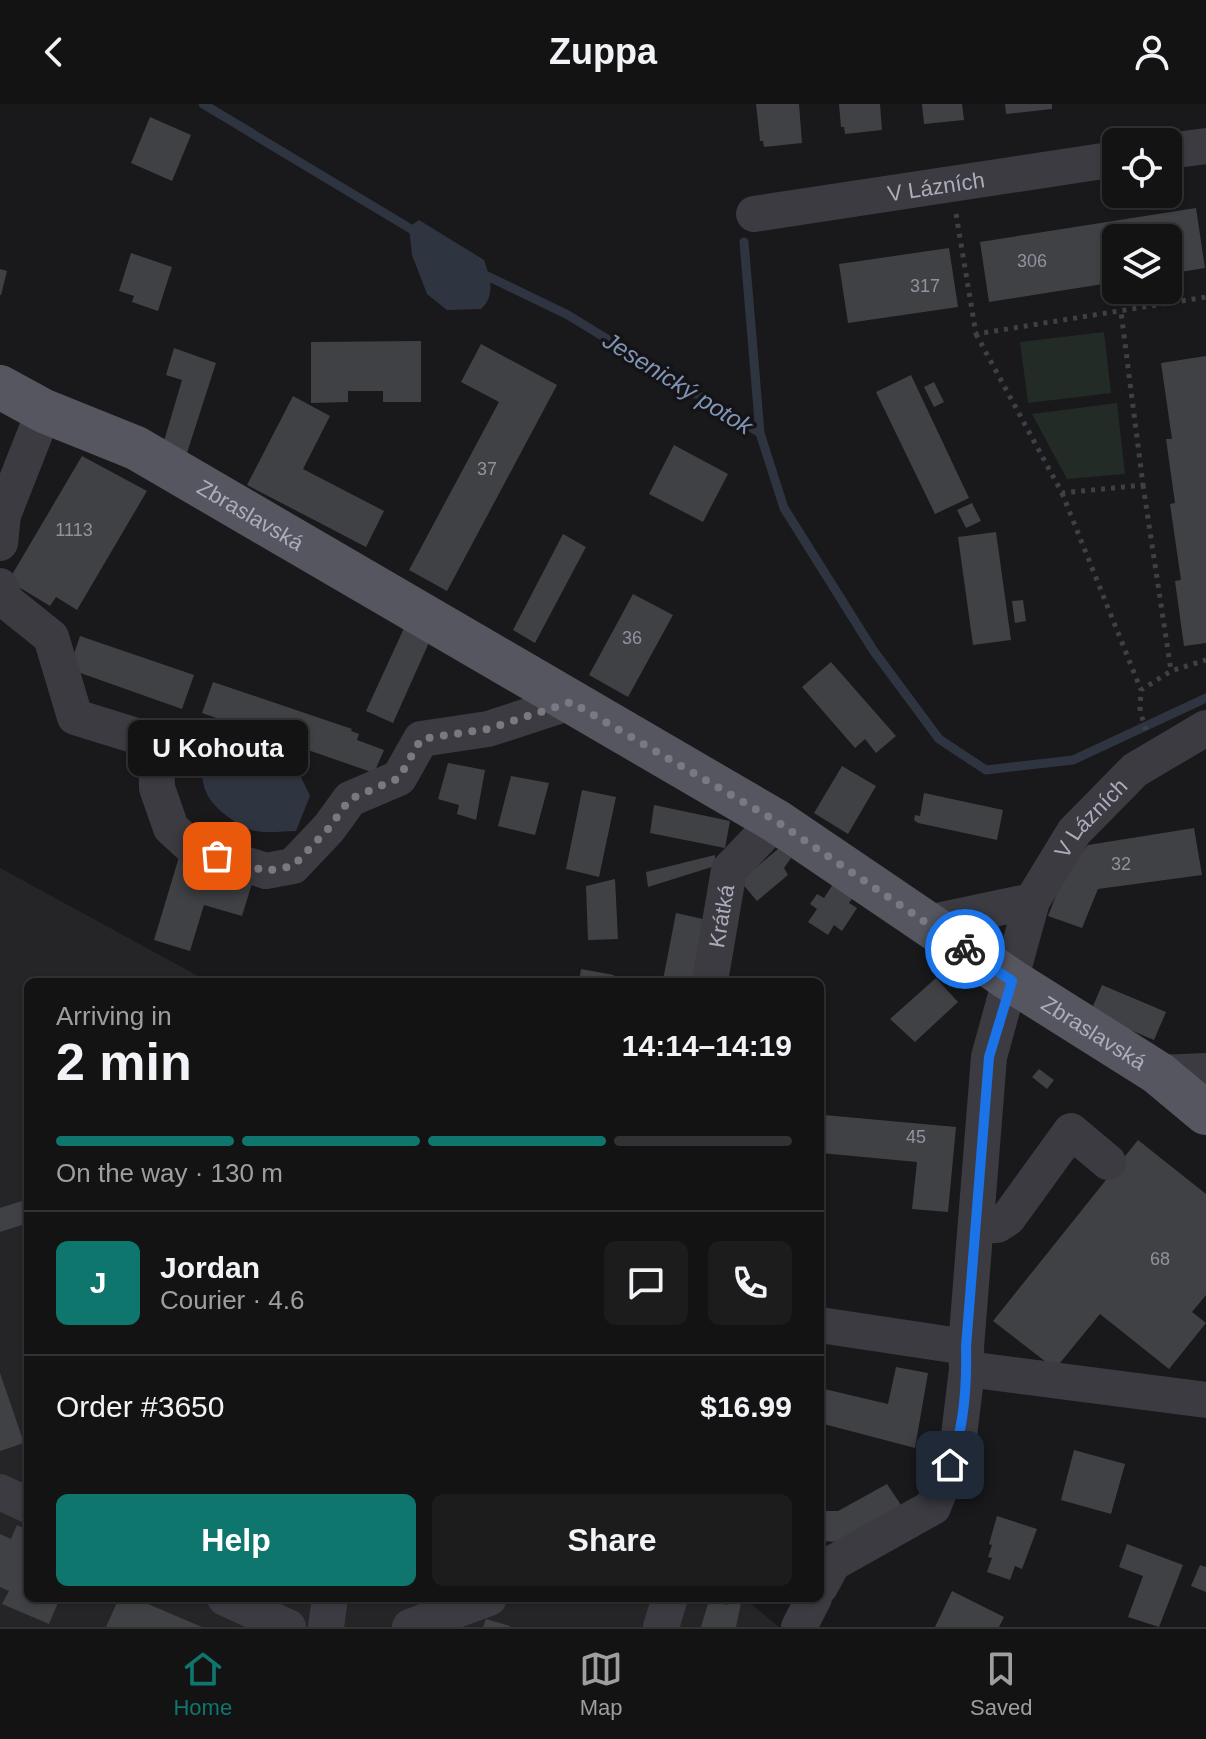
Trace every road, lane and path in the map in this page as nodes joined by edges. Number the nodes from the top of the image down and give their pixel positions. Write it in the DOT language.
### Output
graph roads {
  1 [pos="1206,146"];
  2 [pos="1182,149"];
  3 [pos="1102,161"];
  4 [pos="951,185"];
  5 [pos="754,214"];
  6 [pos="1206,297"];
  7 [pos="1121,312"];
  8 [pos="976,334"];
  9 [pos="0,387"];
  10 [pos="44,411"];
  11 [pos="1143,485"];
  12 [pos="1062,493"];
  13 [pos="0,543"];
  14 [pos="0,586"];
  15 [pos="1206,660"];
  16 [pos="1171,671"];
  17 [pos="1141,690"];
  18 [pos="571,702"];
  19 [pos="1206,728"];
  20 [pos="1147,733"];
  21 [pos="776,821"];
  22 [pos="1032,901"];
  23 [pos="927,923"];
  24 [pos="711,978"];
  25 [pos="1012,981"];
  26 [pos="1206,1071"];
  27 [pos="1158,1073"];
  28 [pos="1206,1113"];
  29 [pos="1108,1162"];
  30 [pos="976,1225"];
  31 [pos="824,1326"];
  32 [pos="967,1358"];
  33 [pos="1206,1400"];
  34 [pos="0,1492"];
  35 [pos="24,1503"];
  36 [pos="824,1571"];
  37 [pos="234,1602"];
  38 [pos="329,1602"];
  39 [pos="478,1602"];
  40 [pos="669,1602"];
  41 [pos="812,1602"];
  42 [pos="288,1627"];
  43 [pos="326,1627"];
  44 [pos="410,1627"];
  45 [pos="661,1627"];
  46 [pos="799,1627"];
  1 -- 2 [label="street"];
  3 -- 4 [label="street, V Lázních"];
  4 -- 5 [label="street, V Lázních"];
  4 -- 8 [label="path"];
  6 -- 7 [label="path"];
  7 -- 8 [label="path"];
  7 -- 11 [label="path"];
  8 -- 12 [label="path"];
  9 -- 10 [label="main road, Zbraslavská"];
  10 -- 13 [label="street"];
  10 -- 18 [label="main road, Zbraslavská"];
  11 -- 12 [label="path"];
  11 -- 16 [label="path"];
  12 -- 17 [label="path"];
  14 -- 18 [label="street"];
  15 -- 16 [label="path"];
  16 -- 17 [label="path"];
  17 -- 20 [label="path"];
  18 -- 21 [label="main road, Zbraslavská"];
  19 -- 22 [label="street, V Lázních"];
  21 -- 23 [label="main road, Zbraslavská"];
  21 -- 24 [label="street, Krátká"];
  22 -- 23 [label="street"];
  22 -- 25 [label="street, V Lázních"];
  23 -- 25 [label="main road, Zbraslavská"];
  25 -- 27 [label="main road, Zbraslavská"];
  25 -- 30 [label="street, V Lázních"];
  26 -- 27 [label="street"];
  27 -- 28 [label="main road, Zbraslavská"];
  29 -- 30 [label="street"];
  30 -- 32 [label="street, V Lázních"];
  31 -- 32 [label="street"];
  32 -- 33 [label="street"];
  32 -- 36 [label="street, V Lázních"];
  34 -- 35 [label="street"];
  37 -- 42 [label="street"];
  38 -- 43 [label="street"];
  39 -- 44 [label="street"];
  40 -- 45 [label="street"];
  41 -- 46 [label="street"];
}
